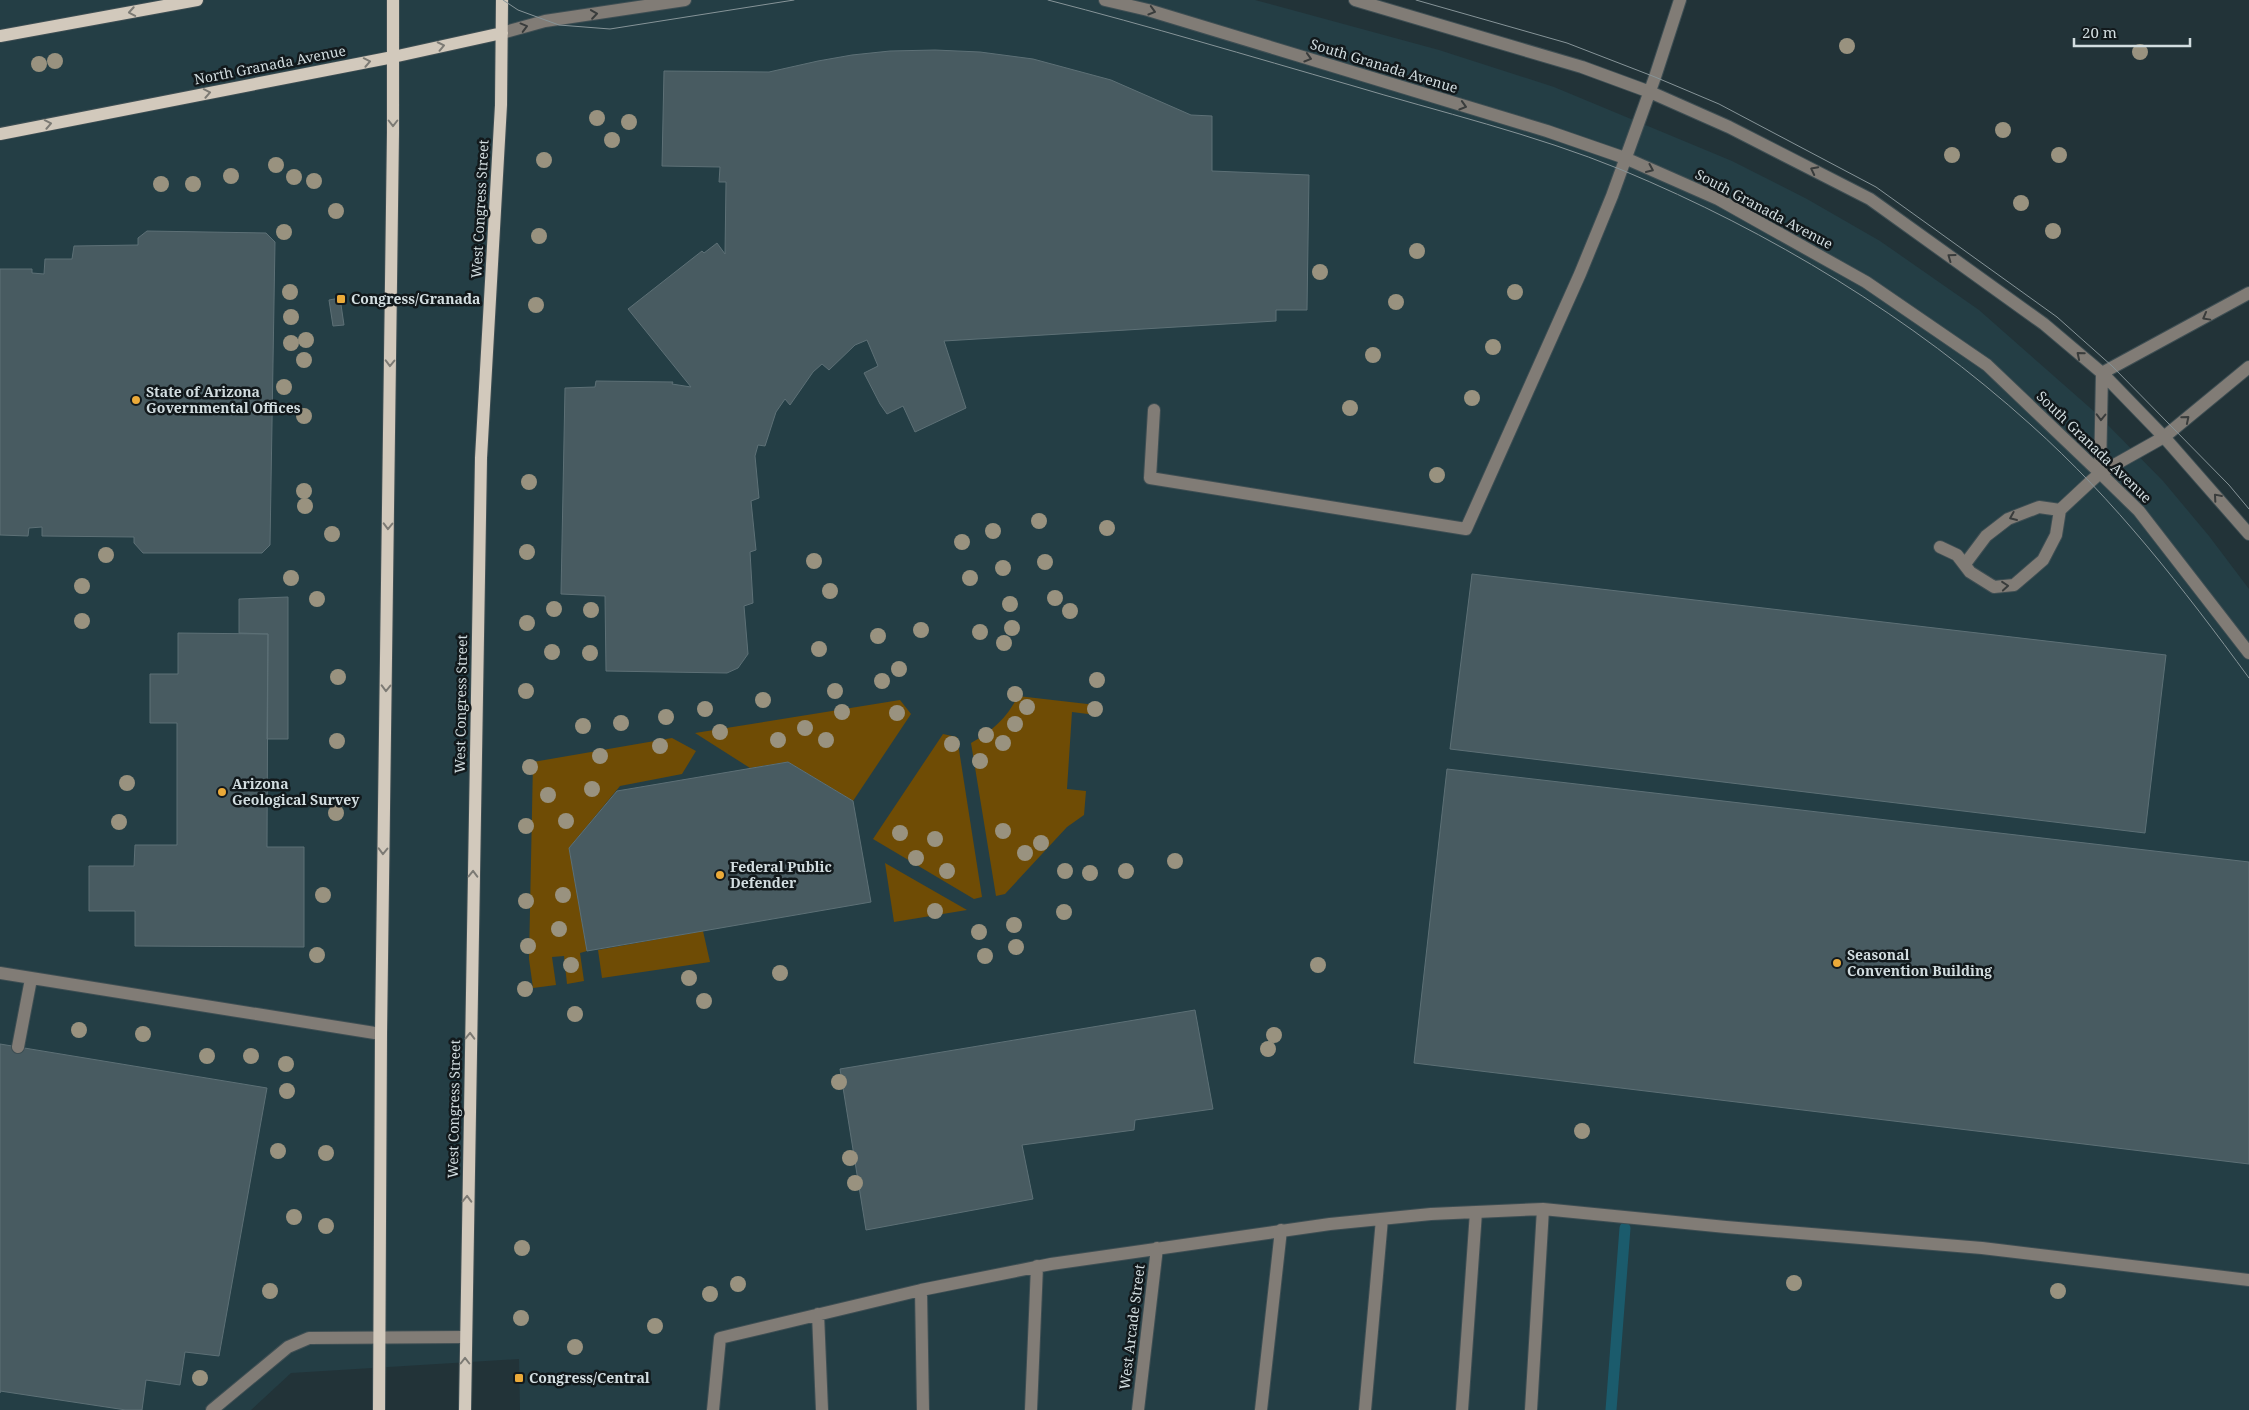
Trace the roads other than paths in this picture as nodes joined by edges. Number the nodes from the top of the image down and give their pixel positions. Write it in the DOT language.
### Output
graph roads {
  1 [pos="197,0"];
  2 [pos="393,0"];
  3 [pos="502,0"];
  4 [pos="685,0"];
  5 [pos="1105,0"];
  6 [pos="1355,0"];
  7 [pos="1680,0"];
  8 [pos="502,33"];
  9 [pos="0,36"];
  10 [pos="393,57"];
  11 [pos="1650,92"];
  12 [pos="0,134"];
  13 [pos="1625,158"];
  14 [pos="2249,293"];
  15 [pos="2249,367"];
  16 [pos="2102,373"];
  17 [pos="1154,410"];
  18 [pos="2164,437"];
  19 [pos="2100,473"];
  20 [pos="2060,510"];
  21 [pos="2249,534"];
  22 [pos="1940,547"];
  23 [pos="1964,564"];
  24 [pos="2249,653"];
  25 [pos="0,973"];
  26 [pos="31,979"];
  27 [pos="381,1034"];
  28 [pos="18,1047"];
  29 [pos="1543,1210"];
  30 [pos="1476,1212"];
  31 [pos="1382,1219"];
  32 [pos="1281,1230"];
  33 [pos="1157,1248"];
  34 [pos="1037,1266"];
  35 [pos="2249,1280"];
  36 [pos="921,1290"];
  37 [pos="818,1314"];
  38 [pos="465,1337"];
  39 [pos="379,1338"];
  40 [pos="212,1410"];
  41 [pos="379,1410"];
  42 [pos="465,1410"];
  43 [pos="713,1410"];
  44 [pos="822,1410"];
  45 [pos="923,1410"];
  46 [pos="1031,1410"];
  47 [pos="1138,1410"];
  48 [pos="1261,1410"];
  49 [pos="1365,1410"];
  50 [pos="1462,1410"];
  51 [pos="1531,1410"];
  1 -- 9 [label="main road, one-way"];
  2 -- 10 [label="main road"];
  3 -- 8 [label="main road, West Congress Street"];
  8 -- 4 [label="street, North Granada Avenue, one-way"];
  5 -- 13 [label="street, South Granada Avenue, one-way"];
  6 -- 11 [label="street"];
  7 -- 11 [label="street"];
  10 -- 8 [label="main road, North Granada Avenue, one-way"];
  38 -- 8 [label="main road, West Congress Street, one-way"];
  12 -- 10 [label="main road, North Granada Avenue, one-way"];
  10 -- 27 [label="main road, one-way"];
  11 -- 13 [label="street"];
  16 -- 11 [label="street, one-way"];
  13 -- 17 [label="street"];
  13 -- 19 [label="street, South Granada Avenue, one-way"];
  14 -- 16 [label="street, one-way"];
  18 -- 15 [label="street, one-way"];
  16 -- 18 [label="street"];
  16 -- 19 [label="street, one-way"];
  18 -- 19 [label="street"];
  21 -- 18 [label="street, one-way"];
  19 -- 20 [label="street"];
  19 -- 24 [label="street, South Granada Avenue"];
  20 -- 23 [label="street, one-way"];
  23 -- 20 [label="street, one-way"];
  22 -- 23 [label="street"];
  25 -- 26 [label="street"];
  26 -- 27 [label="street"];
  26 -- 28 [label="street"];
  27 -- 39 [label="main road"];
  29 -- 30 [label="street"];
  29 -- 35 [label="street"];
  29 -- 51 [label="street"];
  30 -- 31 [label="street"];
  30 -- 50 [label="street"];
  31 -- 32 [label="street"];
  31 -- 49 [label="street"];
  32 -- 33 [label="street"];
  32 -- 48 [label="street"];
  33 -- 34 [label="street"];
  33 -- 47 [label="street, West Arcade Street"];
  34 -- 36 [label="street"];
  34 -- 46 [label="street"];
  36 -- 37 [label="street"];
  36 -- 45 [label="street"];
  37 -- 43 [label="street"];
  37 -- 44 [label="street"];
  38 -- 39 [label="street"];
  42 -- 38 [label="main road, West Congress Street, one-way"];
  39 -- 40 [label="street"];
  39 -- 41 [label="main road"];
}
